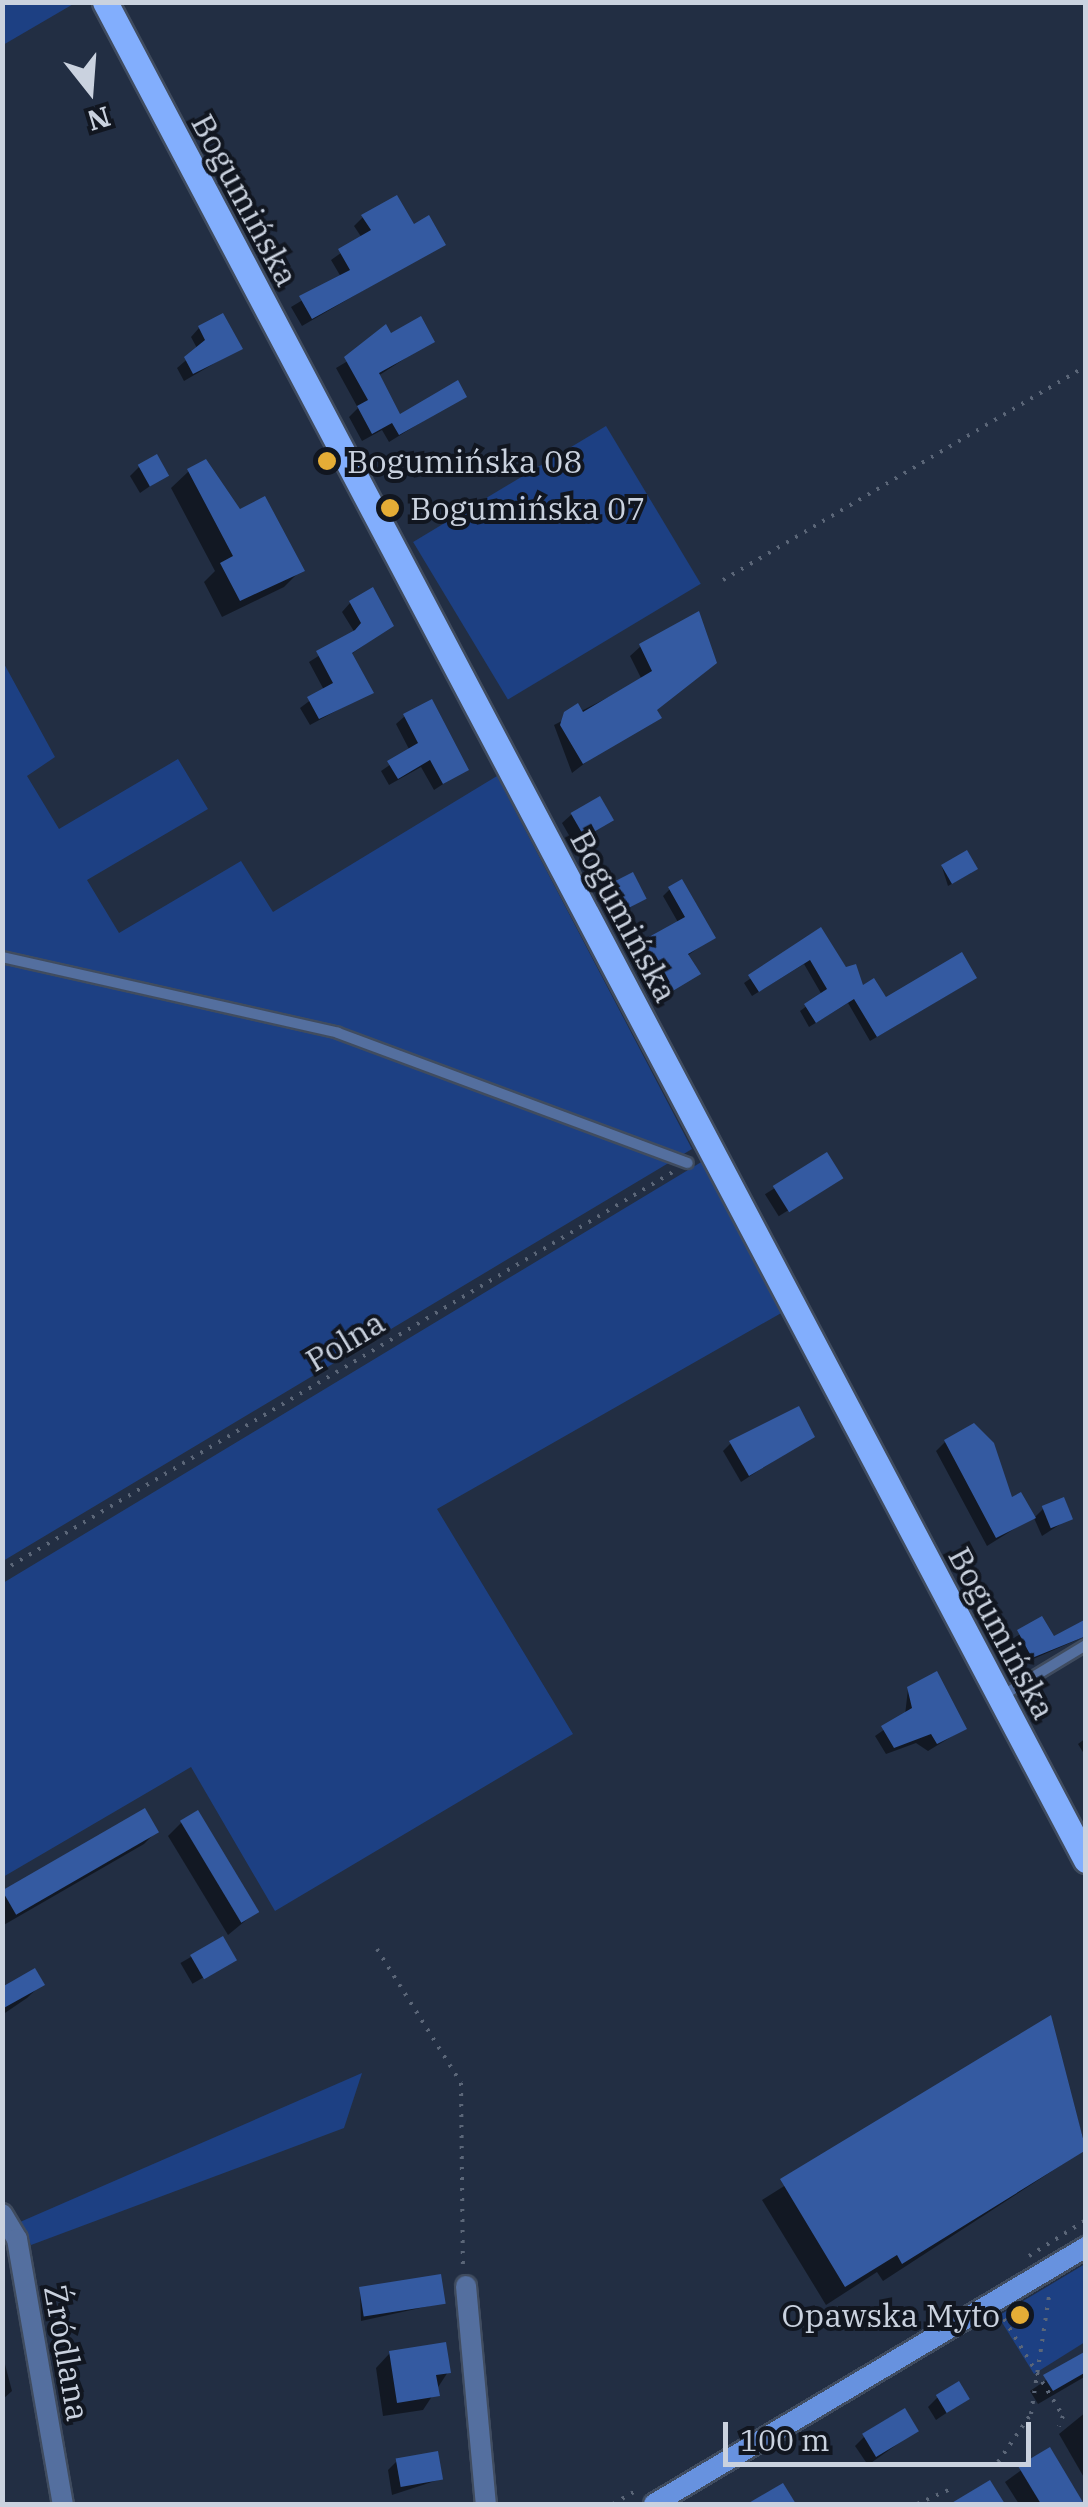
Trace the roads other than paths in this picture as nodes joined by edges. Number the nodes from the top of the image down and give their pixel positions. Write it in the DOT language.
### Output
graph roads {
  1 [pos="105,2"];
  2 [pos="2,957"];
  3 [pos="688,1162"];
  4 [pos="1086,1645"];
  5 [pos="999,1697"];
  6 [pos="1086,1860"];
  7 [pos="2,2214"];
  8 [pos="1086,2247"];
  9 [pos="466,2286"];
  10 [pos="63,2504"];
  11 [pos="486,2504"];
  12 [pos="654,2504"];
  1 -- 5 [label="main road, Bogumińska"];
  2 -- 3 [label="lane"];
  4 -- 5 [label="lane"];
  5 -- 6 [label="main road, Bogumińska"];
  7 -- 10 [label="street, Źródlana"];
  8 -- 12 [label="main road"];
  9 -- 11 [label="street"];
}
